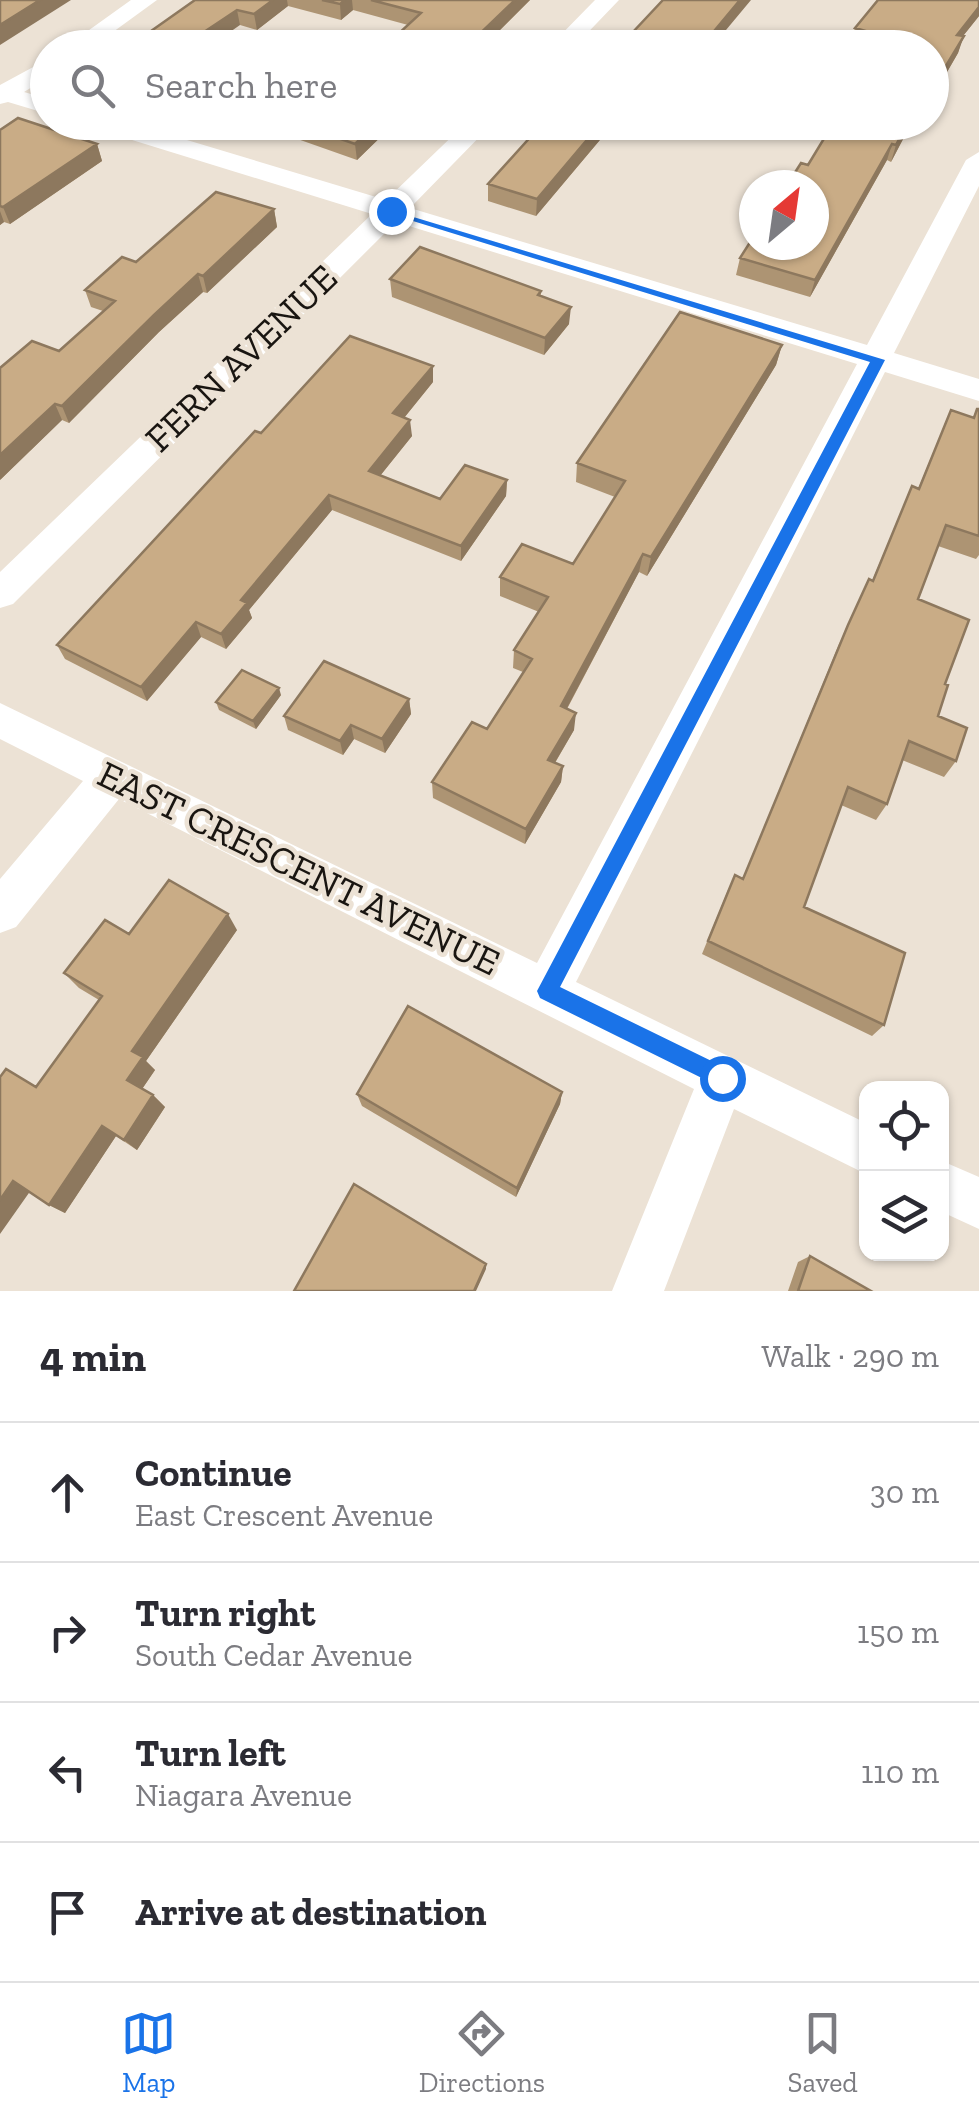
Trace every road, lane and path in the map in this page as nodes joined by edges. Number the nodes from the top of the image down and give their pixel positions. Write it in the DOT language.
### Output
graph roads {
  1 [pos="146,0"];
  2 [pos="608,0"];
  3 [pos="102,30"];
  4 [pos="578,30"];
  5 [pos="30,77"];
  6 [pos="2,95"];
  7 [pos="30,102"];
  8 [pos="158,140"];
  9 [pos="464,140"];
  10 [pos="979,160"];
  11 [pos="391,211"];
  12 [pos="878,360"];
  13 [pos="979,390"];
  14 [pos="0,594"];
  15 [pos="0,720"];
  16 [pos="113,776"];
  17 [pos="0,912"];
  18 [pos="547,991"];
  19 [pos="722,1078"];
  20 [pos="859,1146"];
  21 [pos="949,1189"];
  22 [pos="979,1204"];
  23 [pos="638,1291"];
  1 -- 3 [label="street"];
  2 -- 4 [label="street"];
  5 -- 6 [label="street"];
  6 -- 7 [label="street"];
  8 -- 11 [label="street"];
  9 -- 11 [label="street, FERN AVENUE"];
  10 -- 12 [label="street"];
  11 -- 12 [label="street"];
  11 -- 14 [label="street, FERN AVENUE"];
  12 -- 13 [label="street"];
  12 -- 18 [label="street"];
  15 -- 16 [label="street, EAST CRESCENT AVENUE"];
  16 -- 17 [label="street"];
  16 -- 18 [label="street, EAST CRESCENT AVENUE"];
  18 -- 19 [label="street, EAST CRESCENT AVENUE"];
  19 -- 20 [label="street, EAST CRESCENT AVENUE"];
  19 -- 23 [label="street"];
  21 -- 22 [label="street"];
}
